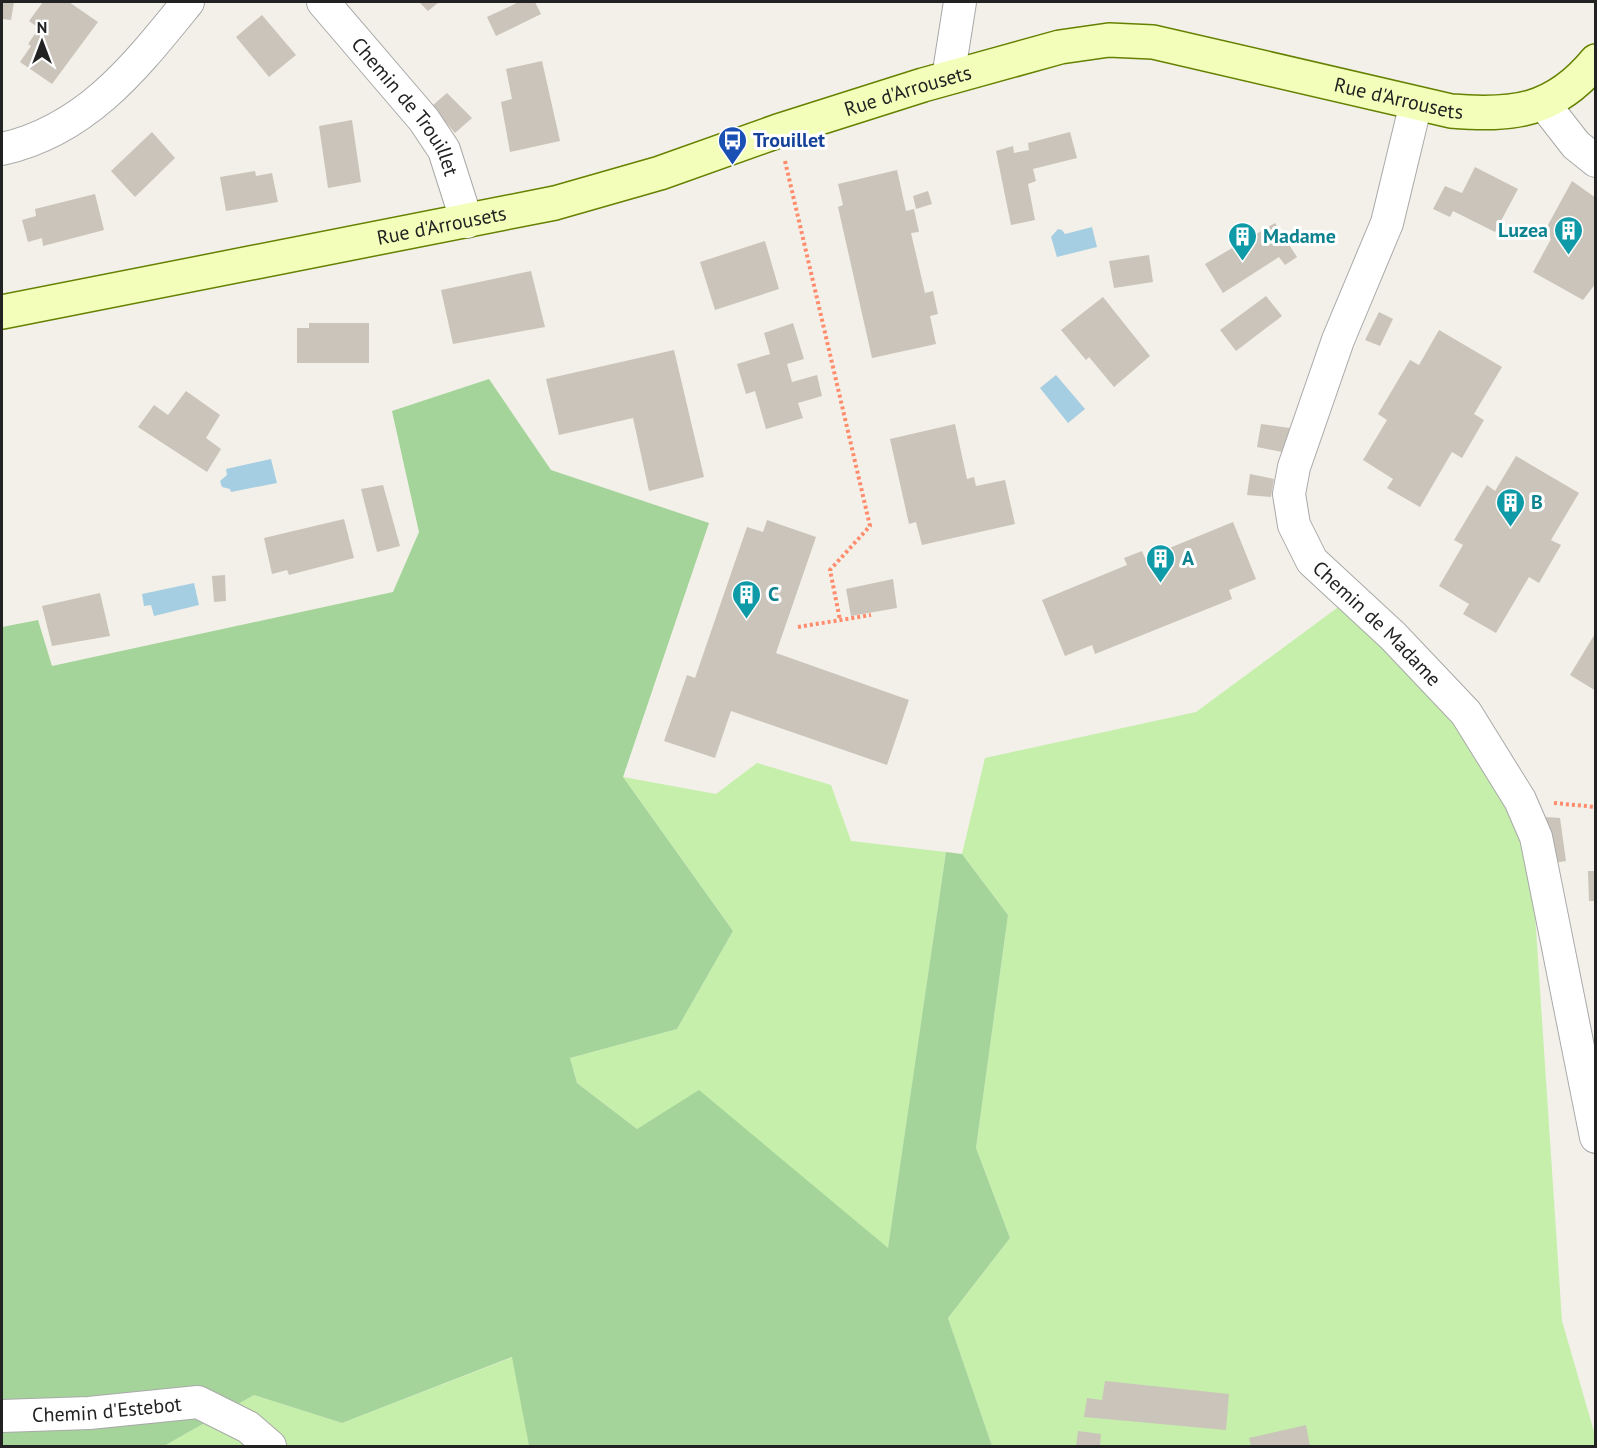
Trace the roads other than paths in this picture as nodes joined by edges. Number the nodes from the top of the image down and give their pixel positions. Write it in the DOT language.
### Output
graph roads {
  1 [pos="188,2"];
  2 [pos="323,2"];
  3 [pos="960,2"];
  4 [pos="1596,61"];
  5 [pos="948,78"];
  6 [pos="1416,103"];
  7 [pos="1544,104"];
  8 [pos="2,148"];
  9 [pos="1596,161"];
  10 [pos="467,222"];
  11 [pos="2,312"];
  12 [pos="1596,1137"];
  13 [pos="2,1416"];
  14 [pos="270,1446"];
  1 -- 8 [label="street"];
  2 -- 10 [label="street, Chemin de Trouillet"];
  3 -- 5 [label="street"];
  4 -- 7 [label="main road, Rue d'Arrousets"];
  5 -- 6 [label="main road, Rue d'Arrousets"];
  5 -- 10 [label="main road, Rue d'Arrousets"];
  6 -- 7 [label="main road, Rue d'Arrousets"];
  6 -- 12 [label="street, Chemin de Madame"];
  7 -- 9 [label="street"];
  10 -- 11 [label="main road, Rue d'Arrousets"];
  13 -- 14 [label="street, Chemin d'Estebot"];
}
